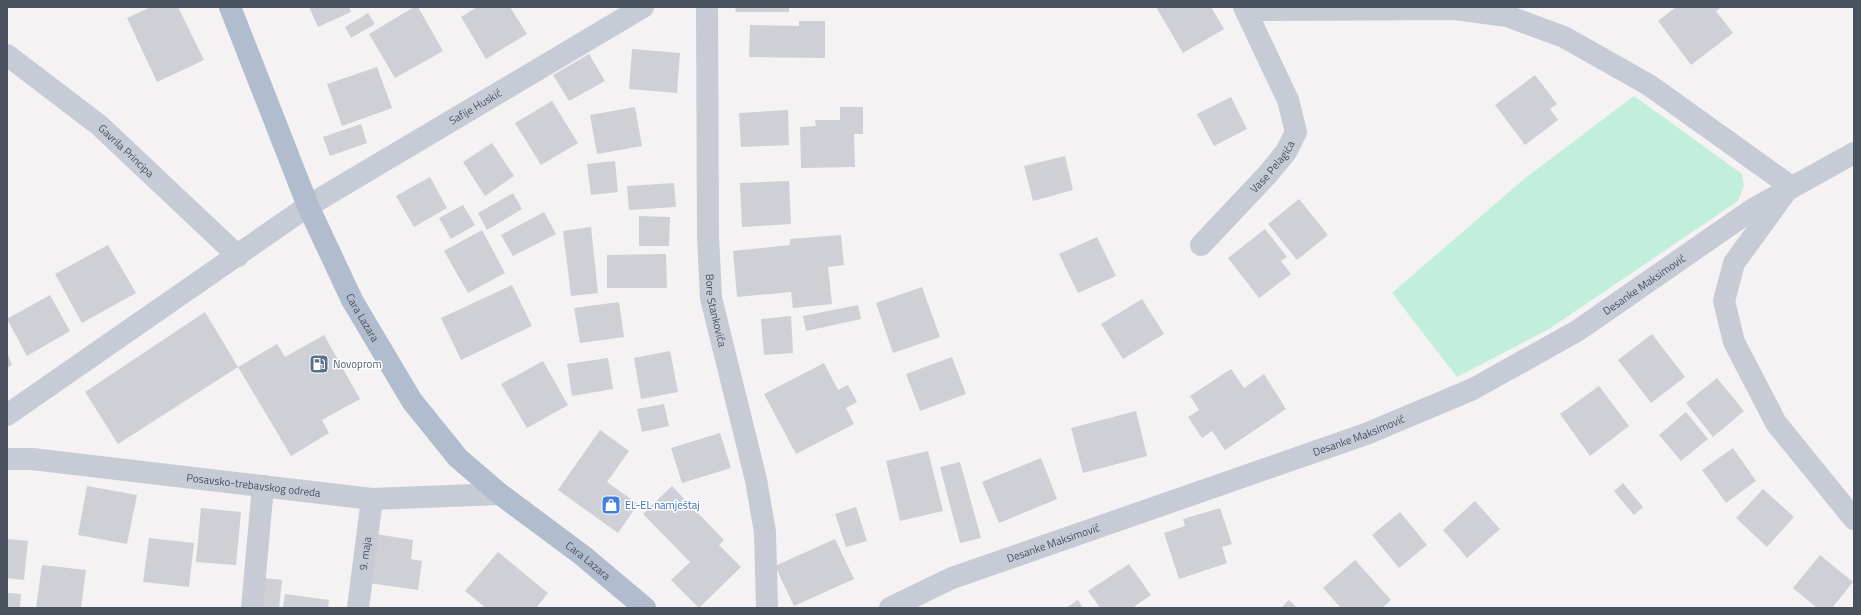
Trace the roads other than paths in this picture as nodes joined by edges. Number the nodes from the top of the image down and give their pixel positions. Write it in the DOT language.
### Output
graph roads {
  1 [pos="230,7"];
  2 [pos="643,7"];
  3 [pos="707,7"];
  4 [pos="1245,8"];
  5 [pos="7,56"];
  6 [pos="1854,153"];
  7 [pos="1790,186"];
  8 [pos="308,206"];
  9 [pos="1201,245"];
  10 [pos="238,256"];
  11 [pos="7,415"];
  12 [pos="7,459"];
  13 [pos="263,486"];
  14 [pos="500,494"];
  15 [pos="372,499"];
  16 [pos="1854,519"];
  17 [pos="252,608"];
  18 [pos="358,608"];
  19 [pos="645,608"];
  20 [pos="767,608"];
  21 [pos="890,608"];
  1 -- 8 [label="main road, Cara Lazara"];
  2 -- 8 [label="street, Safije Huskić"];
  3 -- 20 [label="street, Bore Stankovića"];
  4 -- 7 [label="street"];
  4 -- 9 [label="street, Vase Pelagića"];
  5 -- 10 [label="street, Gavrila Principa"];
  6 -- 7 [label="street, Desanke Maksimović"];
  7 -- 16 [label="street, Desanke Maksimović"];
  7 -- 21 [label="street, Desanke Maksimović"];
  8 -- 10 [label="street, Safije Huskić"];
  8 -- 14 [label="main road, Cara Lazara"];
  10 -- 11 [label="street, Safije Huskić"];
  12 -- 13 [label="street, Posavsko-trebavskog odreda"];
  13 -- 15 [label="street, Posavsko-trebavskog odreda"];
  13 -- 17 [label="street"];
  14 -- 15 [label="street, Posavsko-trebavskog odreda"];
  14 -- 19 [label="main road, Cara Lazara"];
  15 -- 18 [label="street, 9. maja"];
}
